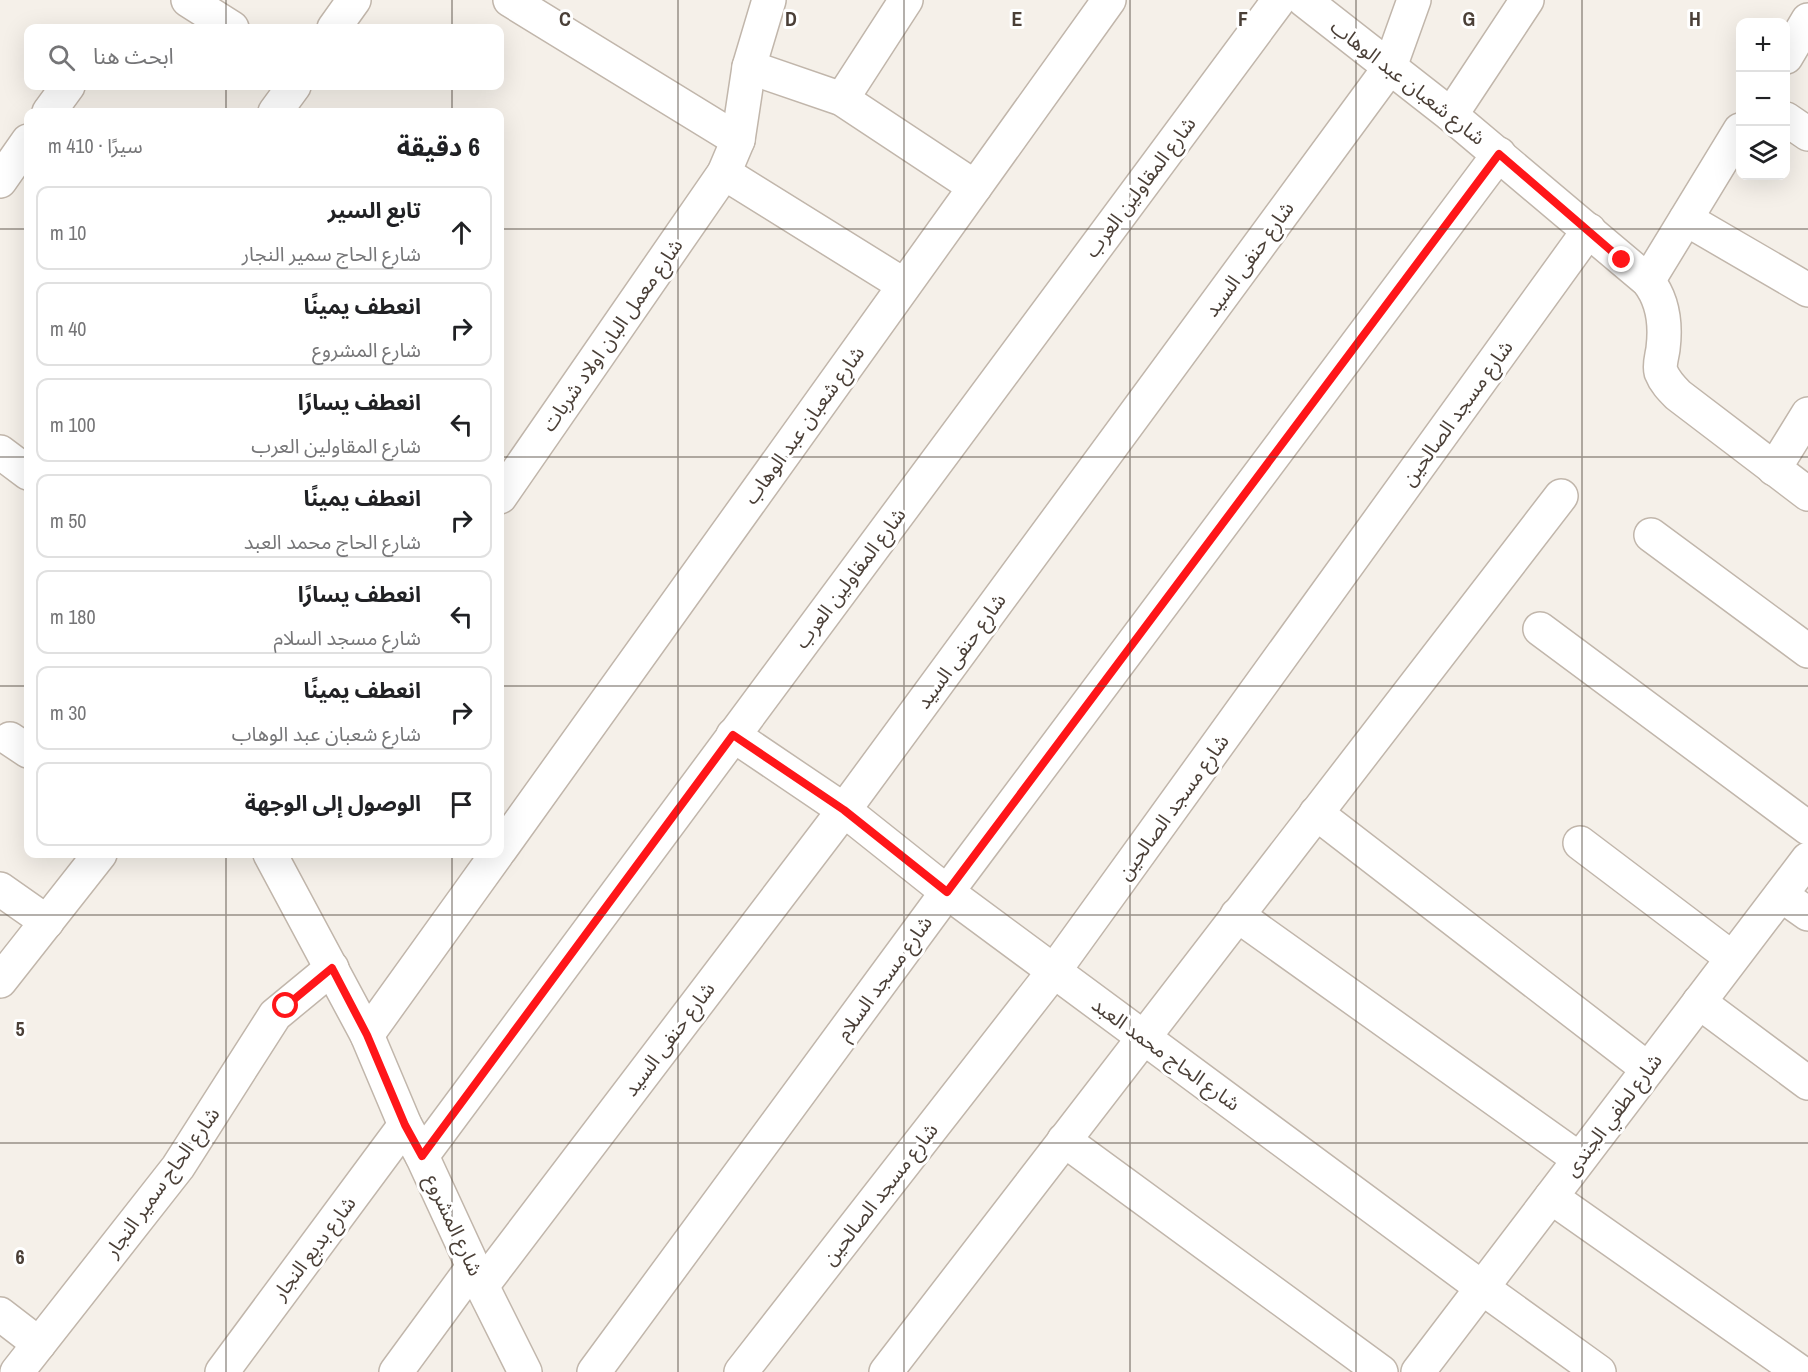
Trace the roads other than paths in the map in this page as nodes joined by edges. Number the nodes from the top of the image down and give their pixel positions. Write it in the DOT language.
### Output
graph roads {
  1 [pos="188,0"];
  2 [pos="354,0"];
  3 [pos="510,0"];
  4 [pos="769,0"];
  5 [pos="906,0"];
  6 [pos="1109,0"];
  7 [pos="1279,0"];
  8 [pos="1304,0"];
  9 [pos="1414,0"];
  10 [pos="1527,0"];
  11 [pos="226,24"];
  12 [pos="337,24"];
  13 [pos="748,67"];
  14 [pos="1390,67"];
  15 [pos="65,90"];
  16 [pos="291,90"];
  17 [pos="842,99"];
  18 [pos="51,108"];
  19 [pos="278,108"];
  20 [pos="1451,115"];
  21 [pos="1790,122"];
  22 [pos="1808,134"];
  23 [pos="1736,137"];
  24 [pos="738,140"];
  25 [pos="24,147"];
  26 [pos="1499,154"];
  27 [pos="724,173"];
  28 [pos="0,181"];
  29 [pos="975,187"];
  30 [pos="1686,219"];
  31 [pos="1589,230"];
  32 [pos="1648,281"];
  33 [pos="904,285"];
  34 [pos="1808,290"];
  35 [pos="1808,414"];
  36 [pos="1774,469"];
  37 [pos="504,491"];
  38 [pos="1808,494"];
  39 [pos="1561,496"];
  40 [pos="1651,535"];
  41 [pos="1540,629"];
  42 [pos="1808,651"];
  43 [pos="733,735"];
  44 [pos="844,810"];
  45 [pos="1316,813"];
  46 [pos="1808,828"];
  47 [pos="1580,843"];
  48 [pos="504,844"];
  49 [pos="97,858"];
  50 [pos="272,858"];
  51 [pos="494,858"];
  52 [pos="1808,859"];
  53 [pos="0,889"];
  54 [pos="947,892"];
  55 [pos="1781,895"];
  56 [pos="1237,915"];
  57 [pos="1808,915"];
  58 [pos="47,922"];
  59 [pos="1732,958"];
  60 [pos="332,968"];
  61 [pos="1054,971"];
  62 [pos="0,981"];
  63 [pos="1699,1002"];
  64 [pos="367,1035"];
  65 [pos="1143,1038"];
  66 [pos="1648,1069"];
  67 [pos="1808,1083"];
  68 [pos="405,1125"];
  69 [pos="1064,1140"];
  70 [pos="422,1156"];
  71 [pos="1579,1160"];
  72 [pos="1551,1197"];
  73 [pos="477,1276"];
  74 [pos="1481,1287"];
  75 [pos="0,1314"];
  76 [pos="39,1344"];
  77 [pos="16,1372"];
  78 [pos="222,1372"];
  79 [pos="396,1372"];
  80 [pos="525,1372"];
  81 [pos="594,1372"];
  82 [pos="741,1372"];
  83 [pos="886,1372"];
  84 [pos="1381,1372"];
  85 [pos="1418,1372"];
  86 [pos="1599,1372"];
  87 [pos="1800,1372"];
  1 -- 11 [label="street"];
  2 -- 12 [label="street"];
  3 -- 24 [label="street"];
  4 -- 13 [label="street, شارع معمل البان اولاد شربات"];
  5 -- 17 [label="street"];
  6 -- 29 [label="street, شارع شعبان عبد الوهاب"];
  7 -- 43 [label="street, شارع المقاولين العرب"];
  8 -- 14 [label="street, شارع شعبان عبد الوهاب"];
  9 -- 14 [label="street, شارع حنفى السيد"];
  10 -- 20 [label="street"];
  13 -- 17 [label="street"];
  13 -- 24 [label="street, شارع معمل البان اولاد شربات"];
  14 -- 20 [label="street, شارع شعبان عبد الوهاب"];
  14 -- 44 [label="street, شارع حنفى السيد"];
  15 -- 18 [label="street"];
  16 -- 19 [label="street"];
  17 -- 29 [label="street"];
  20 -- 26 [label="street, شارع شعبان عبد الوهاب"];
  21 -- 22 [label="street"];
  23 -- 30 [label="street"];
  24 -- 27 [label="street, شارع معمل البان اولاد شربات"];
  25 -- 28 [label="street"];
  26 -- 31 [label="street, شارع شعبان عبد الوهاب"];
  26 -- 54 [label="street, شارع مسجد السلام"];
  27 -- 33 [label="street"];
  27 -- 37 [label="street, شارع معمل البان اولاد شربات"];
  29 -- 33 [label="street, شارع شعبان عبد الوهاب"];
  30 -- 32 [label="street"];
  30 -- 34 [label="street"];
  31 -- 32 [label="street, شارع شعبان عبد الوهاب"];
  31 -- 61 [label="street, شارع مسجد الصالحين"];
  32 -- 36 [label="street"];
  33 -- 48 [label="street, شارع شعبان عبد الوهاب"];
  35 -- 36 [label="street"];
  36 -- 38 [label="street"];
  39 -- 45 [label="street"];
  40 -- 42 [label="street"];
  41 -- 46 [label="street"];
  43 -- 44 [label="street, شارع الحاج محمد العبد"];
  43 -- 70 [label="street, شارع المقاولين العرب"];
  44 -- 54 [label="street, شارع الحاج محمد العبد"];
  44 -- 73 [label="street, شارع حنفى السيد"];
  45 -- 56 [label="street"];
  45 -- 66 [label="street"];
  47 -- 59 [label="street"];
  49 -- 58 [label="street"];
  50 -- 60 [label="street, شارع المشروع"];
  51 -- 64 [label="street, شارع شعبان عبد الوهاب"];
  52 -- 55 [label="street, شارع لطفي الجندى"];
  53 -- 58 [label="street"];
  54 -- 61 [label="street, شارع الحاج محمد العبد"];
  54 -- 81 [label="street, شارع مسجد السلام"];
  55 -- 57 [label="street"];
  55 -- 59 [label="street, شارع لطفي الجندى"];
  56 -- 65 [label="street"];
  56 -- 71 [label="street"];
  58 -- 62 [label="street"];
  59 -- 63 [label="street, شارع لطفي الجندى"];
  60 -- 64 [label="street, شارع المشروع"];
  60 -- 76 [label="street, شارع الحاج سمير النجار"];
  61 -- 65 [label="street, شارع الحاج محمد العبد"];
  61 -- 82 [label="street, شارع مسجد الصالحين"];
  63 -- 66 [label="street, شارع لطفي الجندى"];
  63 -- 67 [label="street"];
  64 -- 68 [label="street, شارع المشروع"];
  65 -- 69 [label="street"];
  65 -- 74 [label="street, شارع الحاج محمد العبد"];
  66 -- 71 [label="street, شارع لطفي الجندى"];
  68 -- 70 [label="street, شارع المشروع"];
  68 -- 78 [label="street, شارع بديع النجار"];
  69 -- 83 [label="street"];
  69 -- 84 [label="street"];
  70 -- 73 [label="street, شارع المشروع"];
  71 -- 72 [label="street, شارع لطفي الجندى"];
  72 -- 74 [label="street, شارع لطفي الجندى"];
  72 -- 87 [label="street"];
  73 -- 79 [label="street, شارع حنفى السيد"];
  73 -- 80 [label="street, شارع المشروع"];
  74 -- 85 [label="street, شارع لطفي الجندى"];
  74 -- 86 [label="street, شارع الحاج محمد العبد"];
  75 -- 76 [label="street"];
  76 -- 77 [label="street, شارع الحاج سمير النجار"];
}
